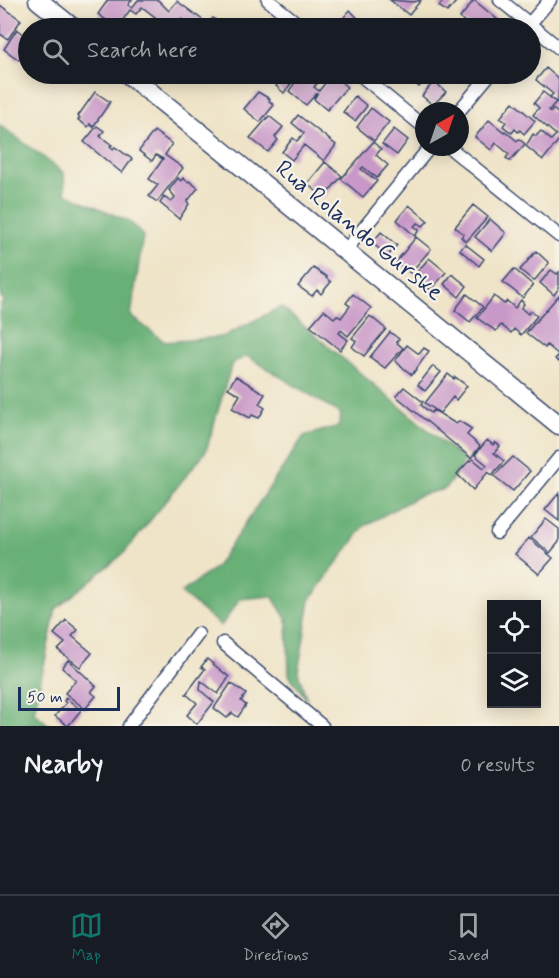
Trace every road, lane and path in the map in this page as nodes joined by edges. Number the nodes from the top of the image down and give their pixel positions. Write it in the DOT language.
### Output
graph roads {
  1 [pos="38,0"];
  2 [pos="268,0"];
  3 [pos="500,0"];
  4 [pos="550,0"];
  5 [pos="60,18"];
  6 [pos="290,18"];
  7 [pos="519,18"];
  8 [pos="535,18"];
  9 [pos="541,35"];
  10 [pos="559,48"];
  11 [pos="140,84"];
  12 [pos="372,84"];
  13 [pos="482,84"];
  14 [pos="467,102"];
  15 [pos="415,119"];
  16 [pos="423,156"];
  17 [pos="460,156"];
  18 [pos="559,236"];
  19 [pos="345,251"];
  20 [pos="559,425"];
  21 [pos="559,458"];
  22 [pos="497,533"];
  23 [pos="198,634"];
  24 [pos="224,643"];
  25 [pos="129,726"];
  26 [pos="322,726"];
  1 -- 5 [label="street"];
  2 -- 6 [label="street"];
  3 -- 7 [label="street"];
  4 -- 8 [label="street"];
  9 -- 10 [label="street"];
  11 -- 19 [label="street, Rua Rolando Gurske"];
  12 -- 15 [label="street"];
  13 -- 14 [label="street"];
  16 -- 19 [label="street"];
  17 -- 18 [label="street"];
  19 -- 20 [label="street, Rua Rolando Gurske"];
  21 -- 22 [label="street"];
  23 -- 25 [label="street"];
  24 -- 26 [label="street"];
}
